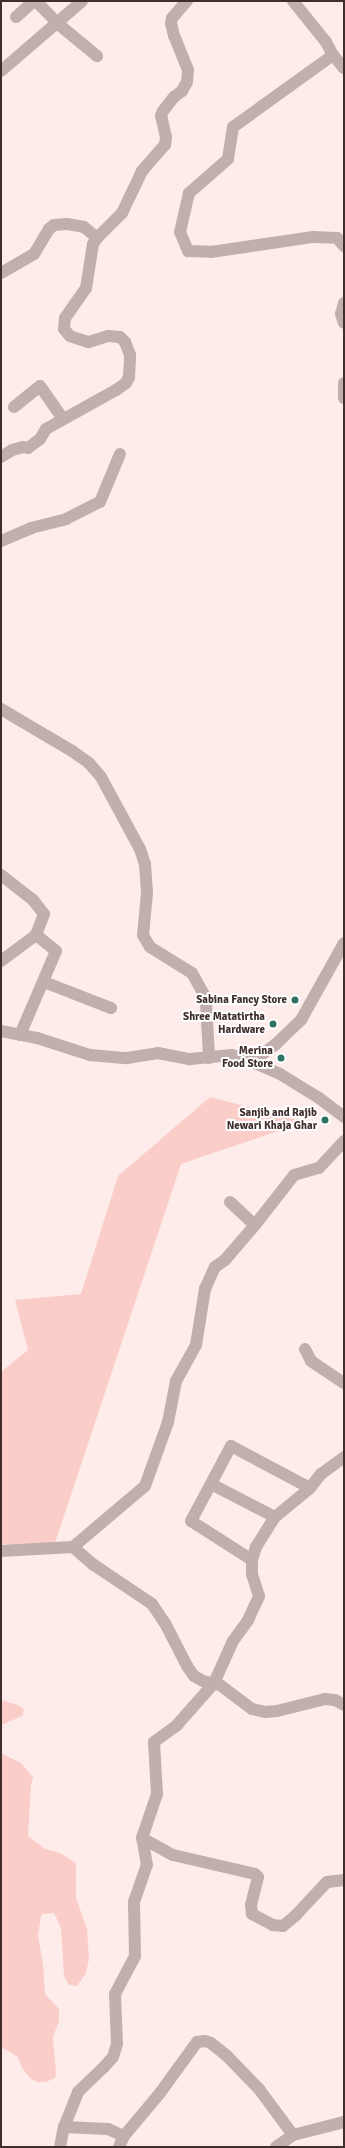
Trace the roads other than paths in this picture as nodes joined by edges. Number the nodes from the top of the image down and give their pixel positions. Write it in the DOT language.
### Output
graph roads {
  1 [pos="35,1"];
  2 [pos="82,1"];
  3 [pos="187,1"];
  4 [pos="294,1"];
  5 [pos="16,17"];
  6 [pos="57,23"];
  7 [pos="333,55"];
  8 [pos="97,56"];
  9 [pos="344,68"];
  10 [pos="1,71"];
  11 [pos="97,238"];
  12 [pos="344,246"];
  13 [pos="1,273"];
  14 [pos="344,303"];
  15 [pos="344,323"];
  16 [pos="344,383"];
  17 [pos="344,398"];
  18 [pos="14,407"];
  19 [pos="62,420"];
  20 [pos="120,454"];
  21 [pos="1,457"];
  22 [pos="1,541"];
  23 [pos="1,708"];
  24 [pos="1,875"];
  25 [pos="36,935"];
  26 [pos="344,943"];
  27 [pos="1,961"];
  28 [pos="44,982"];
  29 [pos="110,1008"];
  30 [pos="1,1031"];
  31 [pos="20,1035"];
  32 [pos="209,1058"];
  33 [pos="252,1062"];
  34 [pos="344,1117"];
  35 [pos="344,1141"];
  36 [pos="230,1202"];
  37 [pos="255,1225"];
  38 [pos="305,1349"];
  39 [pos="344,1383"];
  40 [pos="344,1457"];
  41 [pos="211,1484"];
  42 [pos="310,1488"];
  43 [pos="275,1517"];
  44 [pos="73,1547"];
  45 [pos="1,1551"];
  46 [pos="252,1560"];
  47 [pos="214,1683"];
  48 [pos="344,1705"];
  49 [pos="142,1838"];
  50 [pos="344,1880"];
  51 [pos="344,2122"];
  52 [pos="64,2127"];
  53 [pos="293,2135"];
  54 [pos="124,2136"];
  55 [pos="64,2146"];
  56 [pos="119,2147"];
  57 [pos="276,2147"];
  1 -- 5 [label="street"];
  1 -- 6 [label="street"];
  2 -- 6 [label="street"];
  3 -- 11 [label="street"];
  4 -- 7 [label="street"];
  6 -- 8 [label="street"];
  6 -- 10 [label="street"];
  7 -- 9 [label="street"];
  7 -- 12 [label="street"];
  11 -- 13 [label="street"];
  11 -- 19 [label="street"];
  14 -- 15 [label="street"];
  16 -- 17 [label="street"];
  18 -- 19 [label="street"];
  19 -- 21 [label="street"];
  20 -- 22 [label="street"];
  23 -- 32 [label="street"];
  24 -- 25 [label="street"];
  25 -- 27 [label="street"];
  25 -- 28 [label="street"];
  26 -- 33 [label="street"];
  28 -- 29 [label="street"];
  28 -- 31 [label="street"];
  30 -- 31 [label="street"];
  31 -- 32 [label="street"];
  32 -- 33 [label="street"];
  33 -- 34 [label="street"];
  35 -- 37 [label="street"];
  36 -- 37 [label="street"];
  37 -- 44 [label="street"];
  38 -- 39 [label="street"];
  40 -- 42 [label="street"];
  41 -- 42 [label="street"];
  41 -- 43 [label="street"];
  41 -- 46 [label="street"];
  42 -- 43 [label="street"];
  43 -- 46 [label="street"];
  44 -- 45 [label="street"];
  44 -- 47 [label="street"];
  46 -- 47 [label="street"];
  47 -- 48 [label="street"];
  47 -- 49 [label="street"];
  49 -- 50 [label="street"];
  49 -- 52 [label="street"];
  51 -- 53 [label="street"];
  52 -- 54 [label="street"];
  52 -- 55 [label="street"];
  53 -- 54 [label="street"];
  53 -- 57 [label="street"];
  54 -- 56 [label="street"];
}
